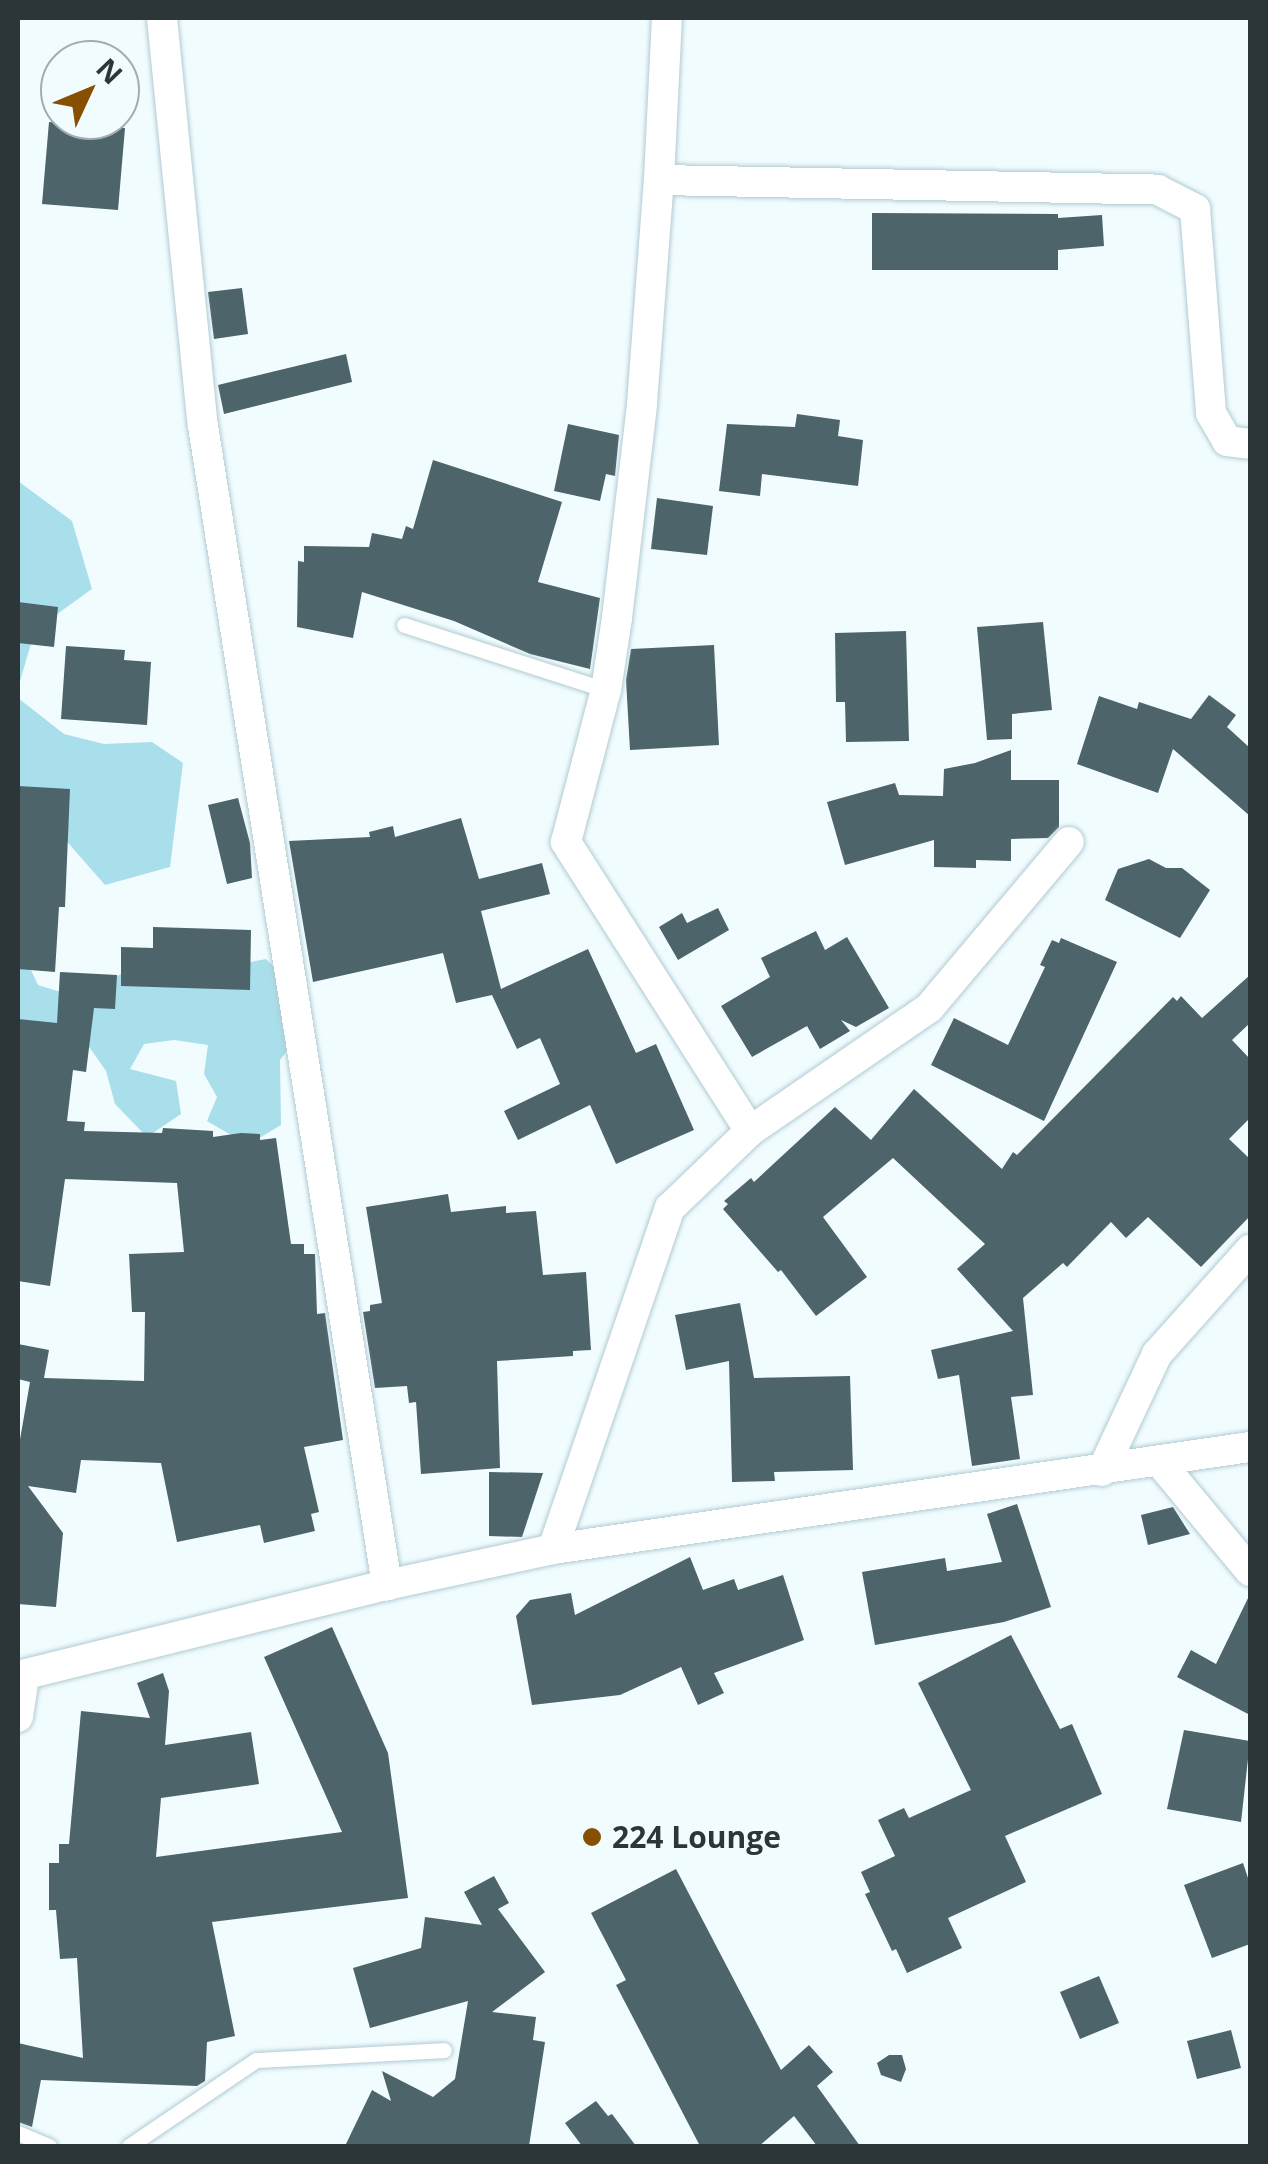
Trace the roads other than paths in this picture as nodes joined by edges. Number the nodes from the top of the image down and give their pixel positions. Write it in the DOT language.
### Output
graph roads {
  1 [pos="162,18"];
  2 [pos="667,18"];
  3 [pos="659,180"];
  4 [pos="1250,444"];
  5 [pos="404,625"];
  6 [pos="606,690"];
  7 [pos="1069,842"];
  8 [pos="750,1131"];
  9 [pos="1250,1250"];
  10 [pos="1250,1447"];
  11 [pos="1159,1462"];
  12 [pos="1102,1471"];
  13 [pos="553,1550"];
  14 [pos="1250,1571"];
  15 [pos="387,1584"];
  16 [pos="21,1676"];
  17 [pos="18,1717"];
  18 [pos="444,2050"];
  19 [pos="18,2133"];
  20 [pos="50,2146"];
  21 [pos="129,2146"];
  1 -- 15 [label="street"];
  2 -- 3 [label="street"];
  3 -- 4 [label="street"];
  3 -- 6 [label="street"];
  5 -- 6 [label="lane"];
  6 -- 8 [label="street"];
  7 -- 8 [label="street"];
  8 -- 13 [label="street"];
  9 -- 12 [label="street"];
  10 -- 11 [label="street"];
  11 -- 12 [label="street"];
  11 -- 14 [label="street"];
  12 -- 13 [label="street"];
  13 -- 15 [label="street"];
  15 -- 16 [label="street"];
  16 -- 17 [label="street"];
  18 -- 21 [label="lane"];
  19 -- 20 [label="lane"];
}
